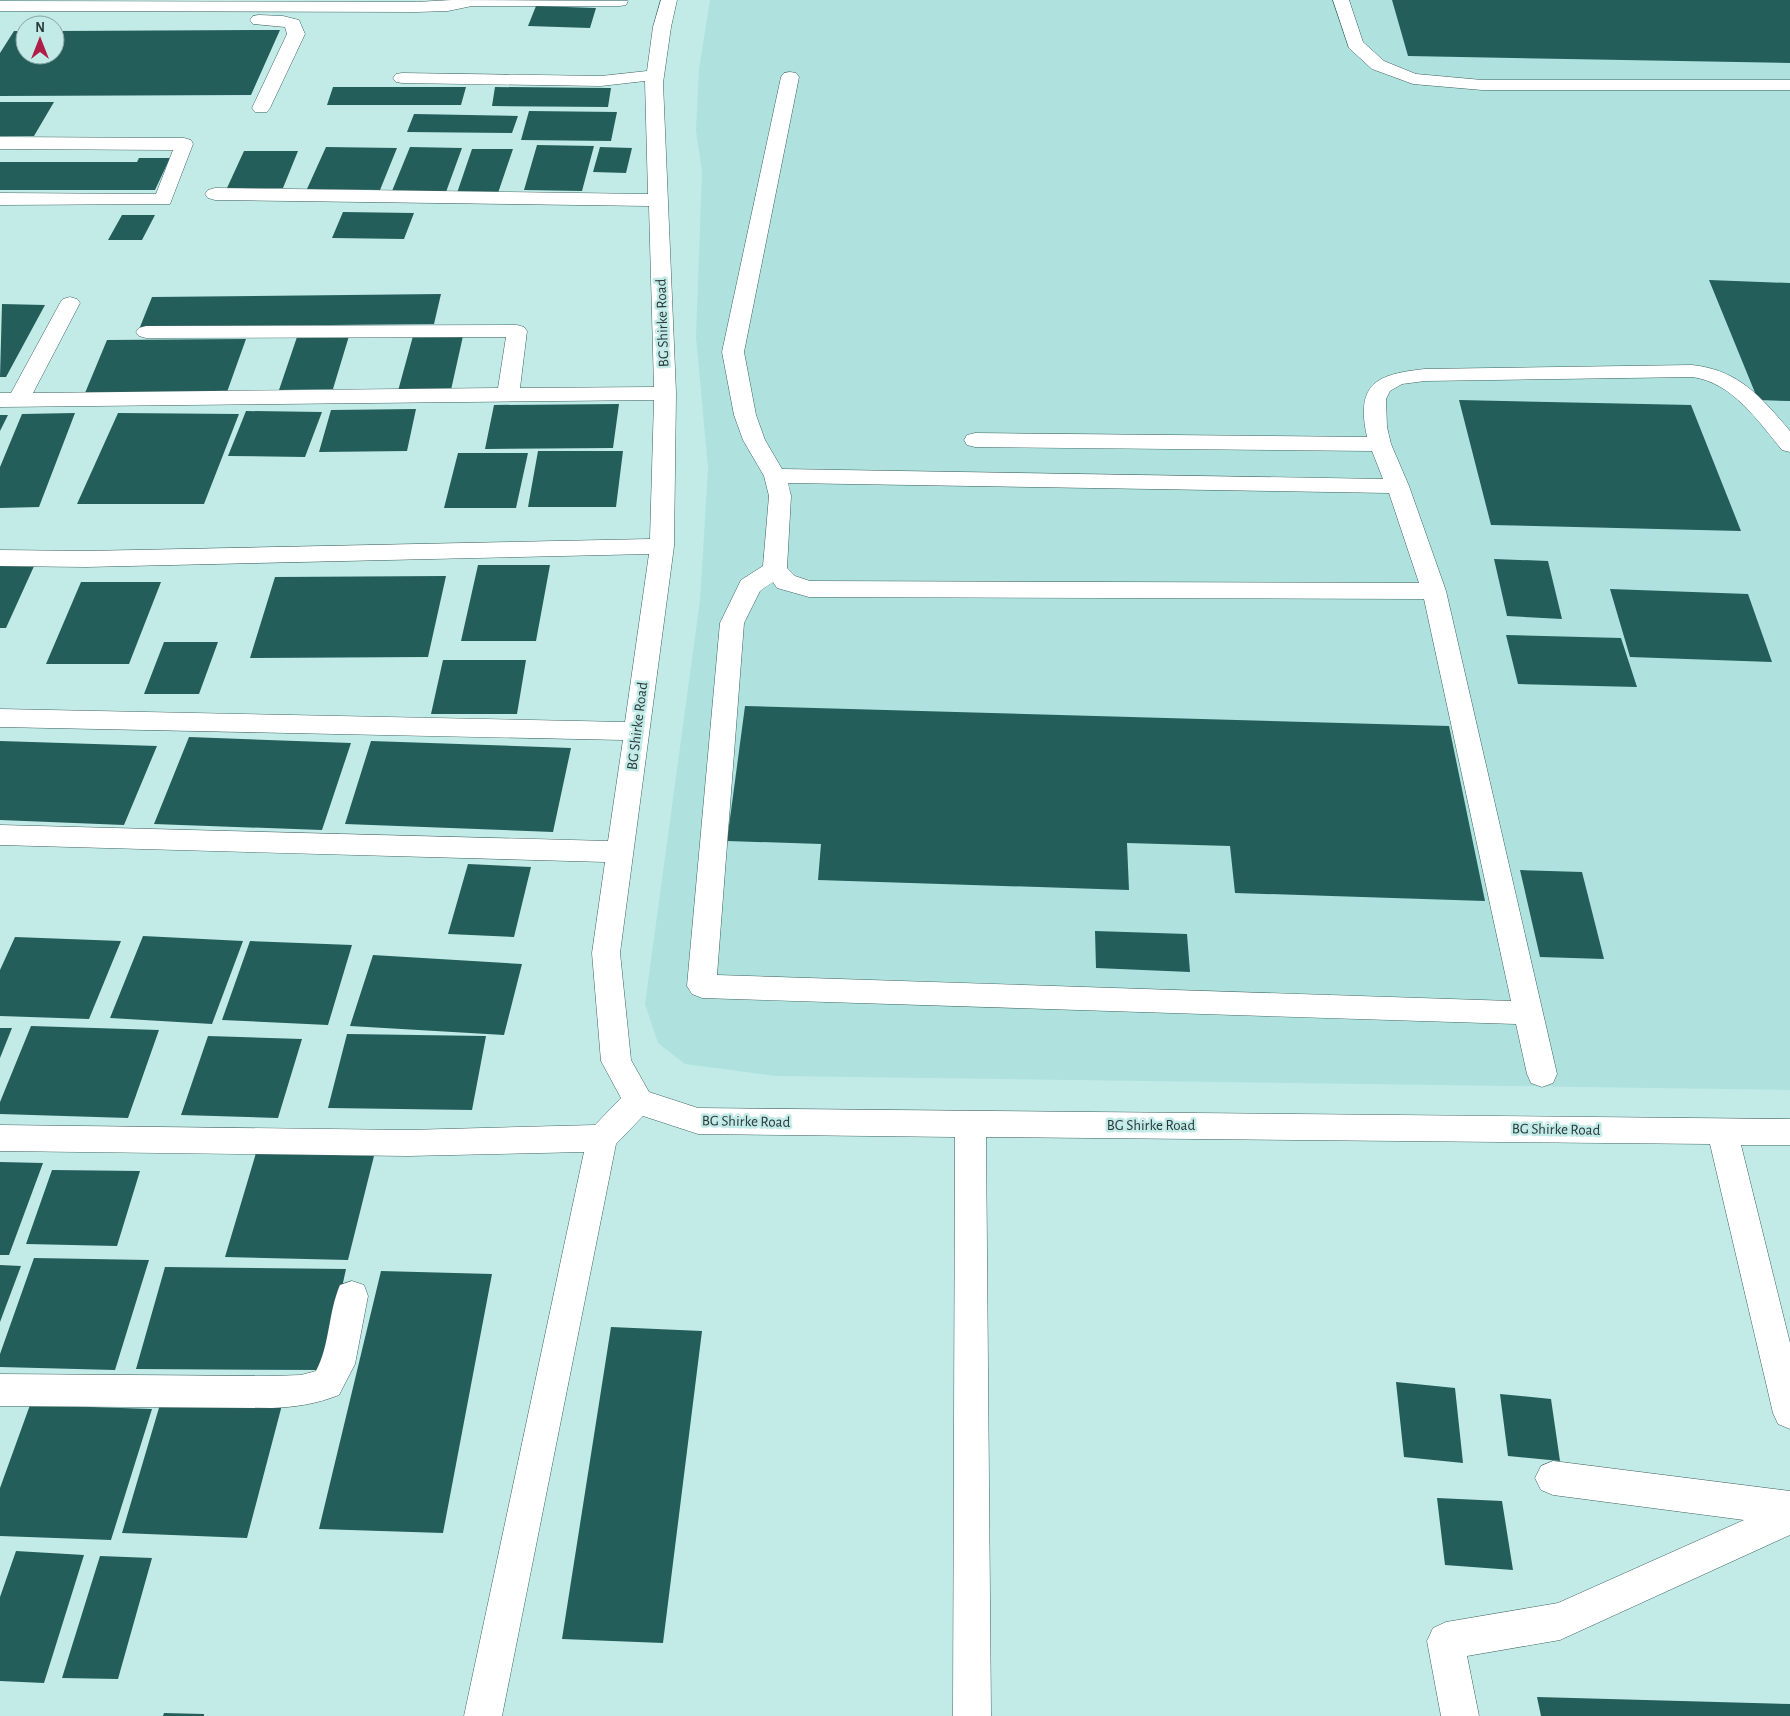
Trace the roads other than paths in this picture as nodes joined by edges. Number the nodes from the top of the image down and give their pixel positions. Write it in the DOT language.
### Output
graph roads {
  1 [pos="669,0"];
  2 [pos="1341,0"];
  3 [pos="473,1"];
  4 [pos="620,1"];
  5 [pos="0,6"];
  6 [pos="0,23"];
  7 [pos="655,76"];
  8 [pos="790,77"];
  9 [pos="402,78"];
  10 [pos="1790,85"];
  11 [pos="261,108"];
  12 [pos="0,143"];
  13 [pos="216,194"];
  14 [pos="0,199"];
  15 [pos="659,200"];
  16 [pos="70,303"];
  17 [pos="146,332"];
  18 [pos="664,393"];
  19 [pos="508,395"];
  20 [pos="9,400"];
  21 [pos="974,440"];
  22 [pos="1380,444"];
  23 [pos="1790,445"];
  24 [pos="775,476"];
  25 [pos="1398,486"];
  26 [pos="662,546"];
  27 [pos="0,558"];
  28 [pos="775,569"];
  29 [pos="1434,591"];
  30 [pos="0,718"];
  31 [pos="637,731"];
  32 [pos="0,835"];
  33 [pos="621,852"];
  34 [pos="1528,1012"];
  35 [pos="1542,1074"];
  36 [pos="638,1101"];
  37 [pos="970,1124"];
  38 [pos="1722,1130"];
  39 [pos="1790,1132"];
  40 [pos="0,1138"];
  41 [pos="602,1138"];
  42 [pos="352,1296"];
  43 [pos="0,1390"];
  44 [pos="1790,1413"];
  45 [pos="1553,1478"];
  46 [pos="1790,1508"];
  47 [pos="1790,1517"];
  48 [pos="483,1716"];
  49 [pos="972,1716"];
  50 [pos="1460,1716"];
  1 -- 7 [label="street, BG Shirke Road"];
  2 -- 10 [label="street"];
  3 -- 4 [label="street"];
  3 -- 5 [label="street"];
  6 -- 11 [label="street"];
  7 -- 9 [label="street"];
  7 -- 15 [label="street, BG Shirke Road"];
  8 -- 24 [label="street"];
  12 -- 14 [label="street"];
  13 -- 15 [label="street"];
  15 -- 18 [label="street, BG Shirke Road"];
  16 -- 20 [label="street"];
  17 -- 19 [label="street"];
  18 -- 19 [label="street"];
  18 -- 26 [label="street, BG Shirke Road"];
  19 -- 20 [label="street"];
  21 -- 22 [label="street"];
  22 -- 23 [label="street"];
  22 -- 25 [label="street"];
  24 -- 25 [label="street"];
  24 -- 28 [label="street"];
  25 -- 29 [label="street"];
  26 -- 27 [label="street"];
  26 -- 31 [label="street, BG Shirke Road"];
  28 -- 29 [label="street"];
  28 -- 34 [label="street"];
  29 -- 34 [label="street"];
  30 -- 31 [label="street"];
  31 -- 33 [label="street, BG Shirke Road"];
  32 -- 33 [label="street"];
  33 -- 36 [label="street, BG Shirke Road"];
  34 -- 35 [label="street"];
  36 -- 37 [label="street, BG Shirke Road"];
  36 -- 41 [label="street"];
  37 -- 38 [label="street, BG Shirke Road"];
  37 -- 49 [label="street"];
  38 -- 39 [label="street, BG Shirke Road"];
  38 -- 44 [label="street"];
  40 -- 41 [label="street"];
  41 -- 48 [label="street"];
  42 -- 43 [label="street"];
  45 -- 46 [label="street"];
  47 -- 50 [label="street"];
}
